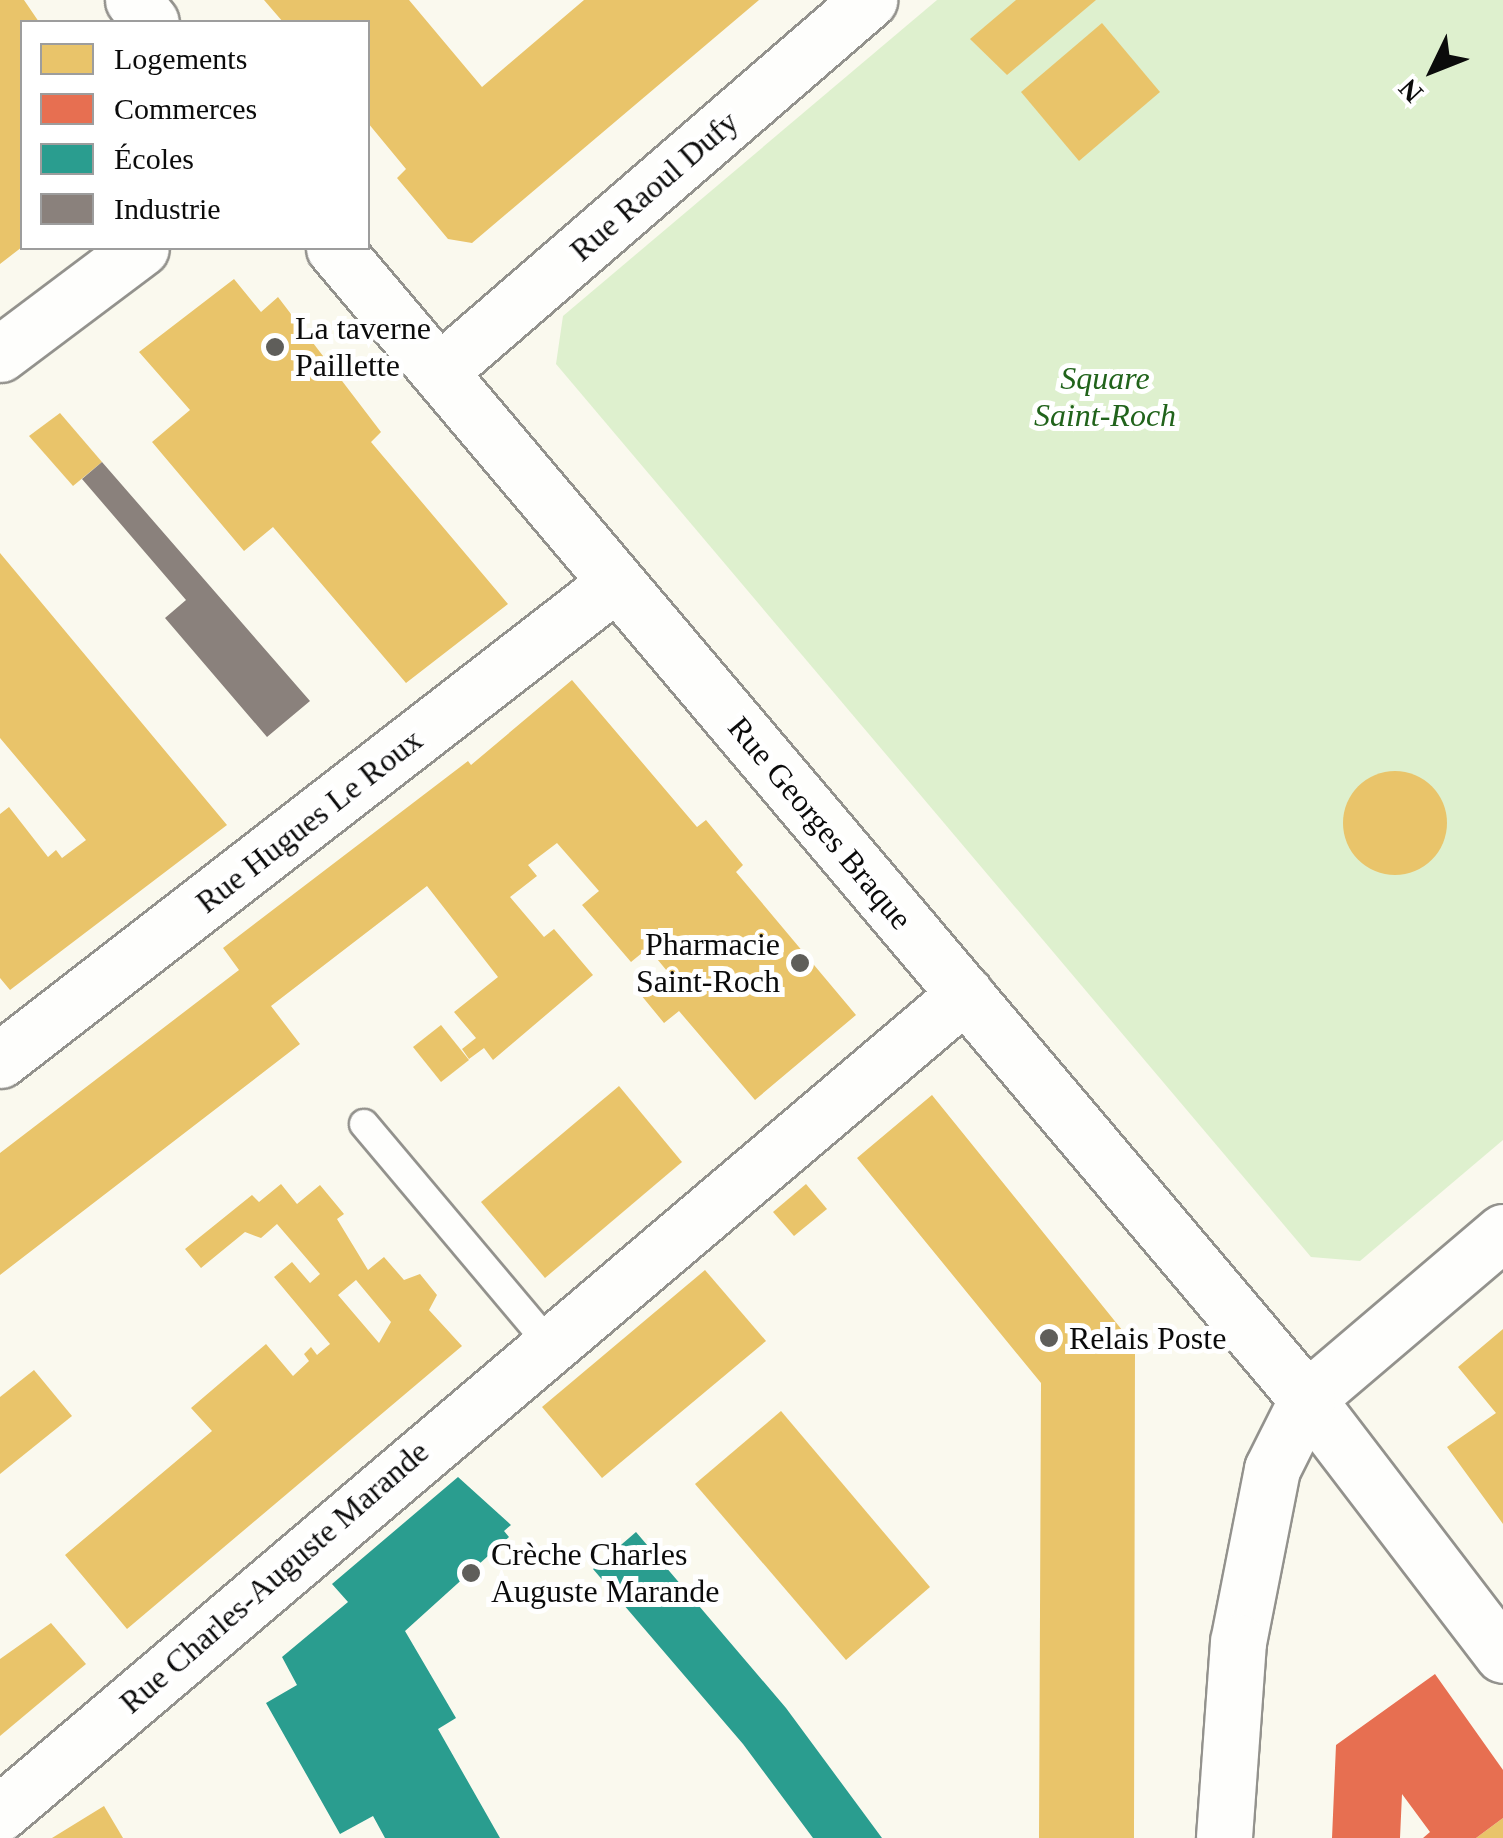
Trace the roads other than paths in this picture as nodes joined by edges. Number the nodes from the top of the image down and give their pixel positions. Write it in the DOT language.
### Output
graph roads {
  1 [pos="133,0"];
  2 [pos="869,0"];
  3 [pos="149,20"];
  4 [pos="138,250"];
  5 [pos="336,250"];
  6 [pos="0,354"];
  7 [pos="439,372"];
  8 [pos="617,582"];
  9 [pos="965,994"];
  10 [pos="0,1060"];
  11 [pos="364,1124"];
  12 [pos="1503,1232"];
  13 [pos="549,1344"];
  14 [pos="1307,1399"];
  15 [pos="1503,1656"];
  16 [pos="0,1812"];
  17 [pos="1224,1838"];
  1 -- 3 [label="street"];
  2 -- 7 [label="street, Rue Raoul Dufy"];
  4 -- 6 [label="street"];
  5 -- 7 [label="street, Rue Georges Braque"];
  7 -- 8 [label="street, Rue Georges Braque"];
  8 -- 9 [label="street, Rue Georges Braque"];
  8 -- 10 [label="street, Rue Hugues Le Roux"];
  9 -- 13 [label="street, Rue Charles-Auguste Marande"];
  9 -- 14 [label="street, Rue Georges Braque"];
  11 -- 13 [label="lane"];
  12 -- 14 [label="street"];
  13 -- 16 [label="street, Rue Charles-Auguste Marande"];
  14 -- 15 [label="street, Rue Georges Braque"];
  14 -- 17 [label="street"];
}
